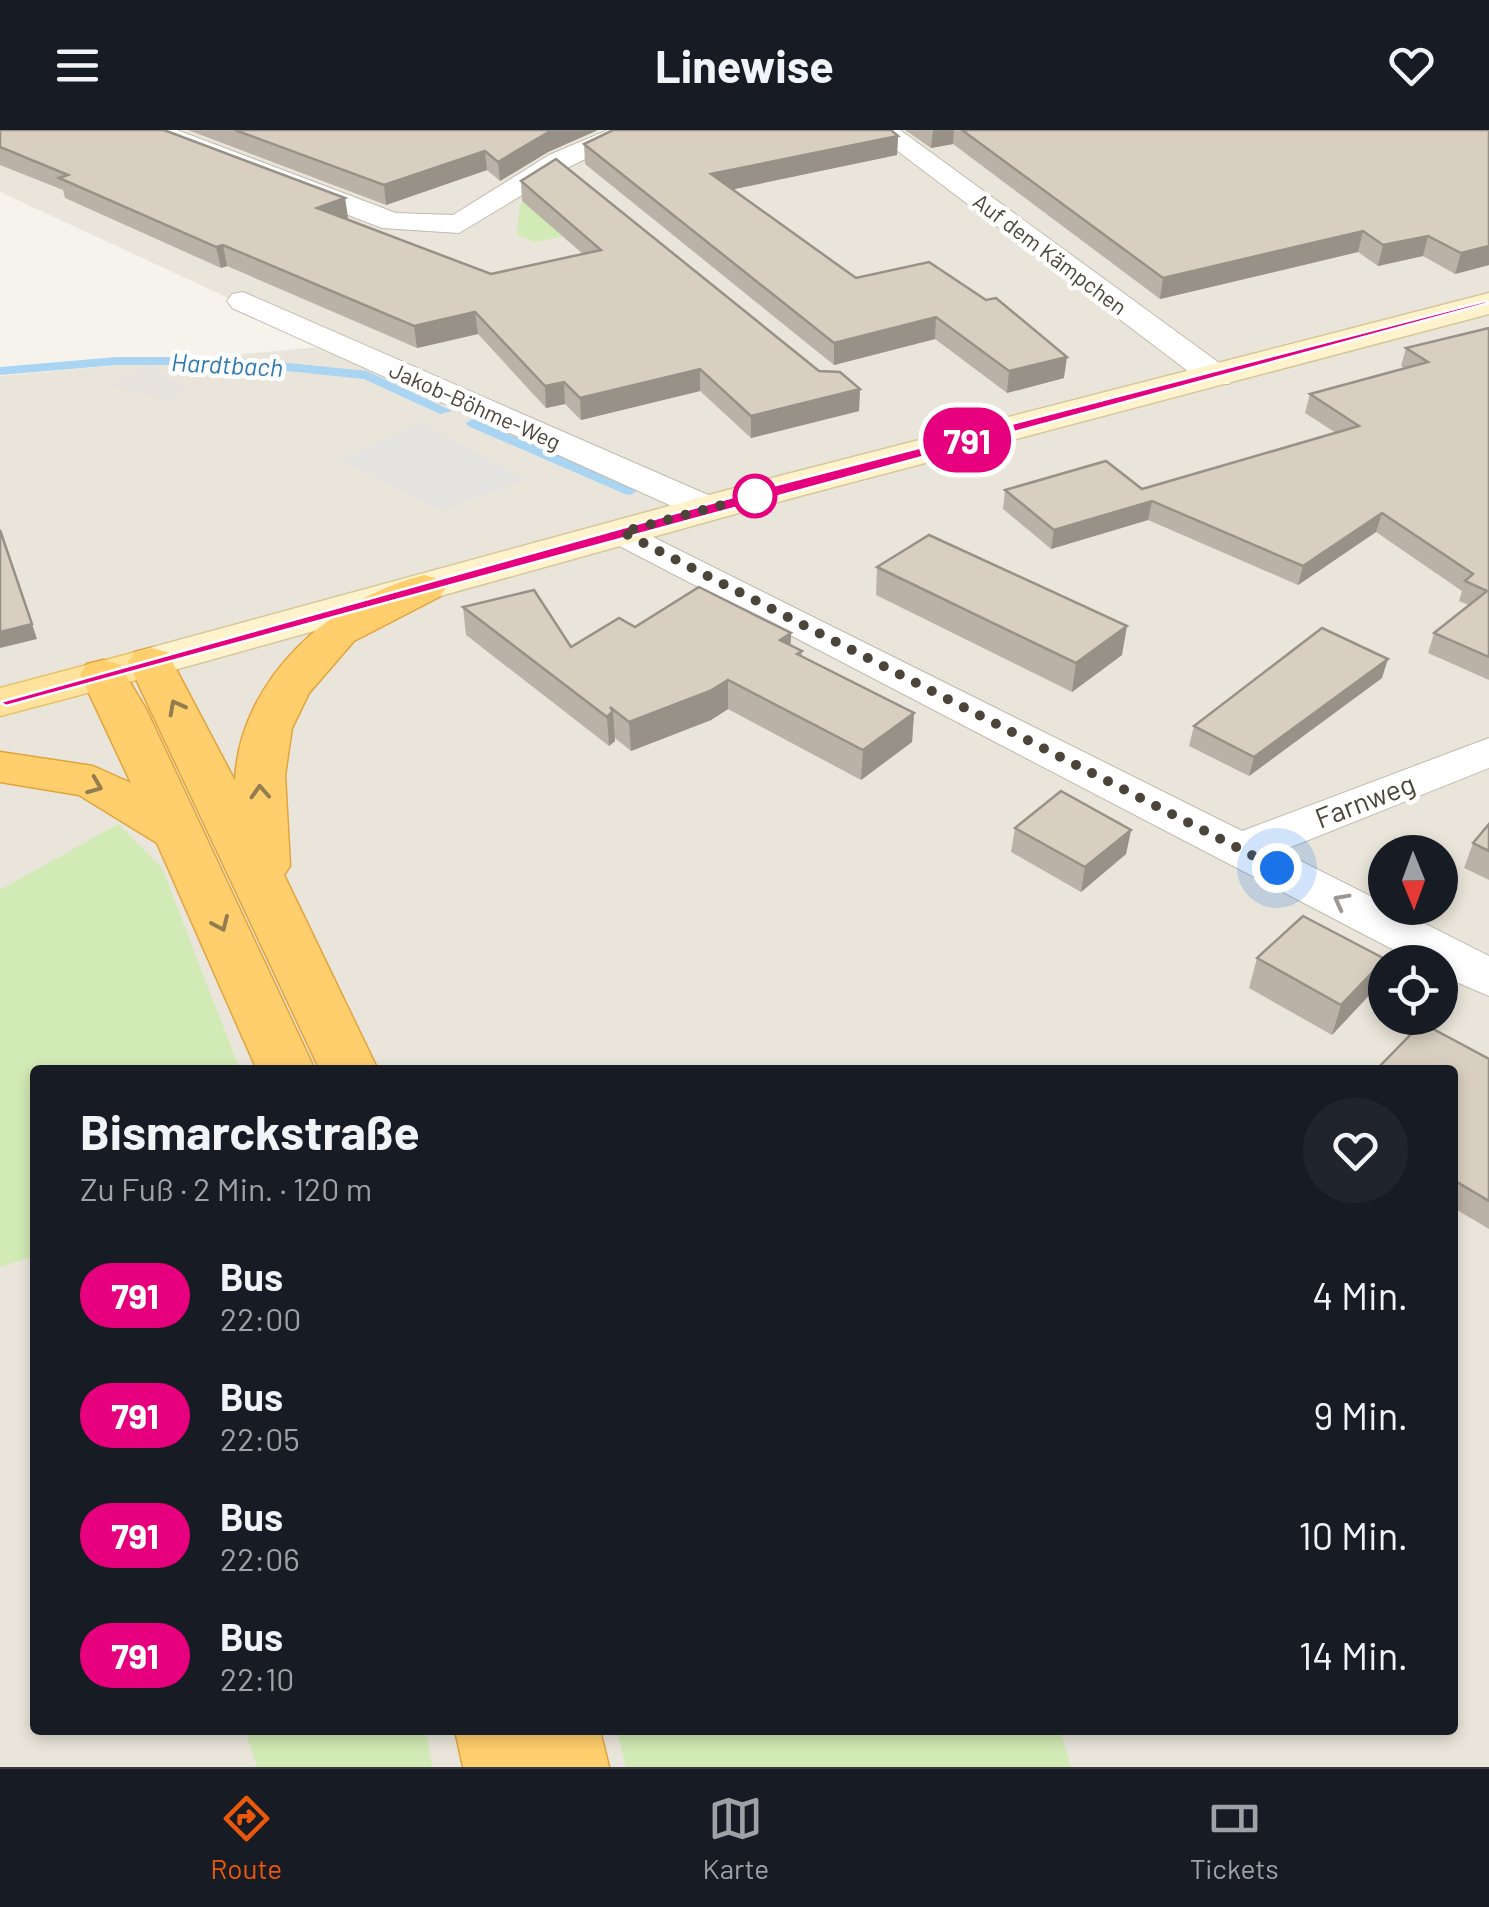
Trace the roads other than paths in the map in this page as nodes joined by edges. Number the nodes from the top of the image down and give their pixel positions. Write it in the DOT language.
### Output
graph roads {
  1 [pos="153,130"];
  2 [pos="631,130"];
  3 [pos="883,130"];
  4 [pos="559,160"];
  5 [pos="589,185"];
  6 [pos="243,301"];
  7 [pos="1489,303"];
  8 [pos="1217,377"];
  9 [pos="709,509"];
  10 [pos="622,532"];
  11 [pos="424,588"];
  12 [pos="150,662"];
  13 [pos="103,674"];
  14 [pos="0,702"];
  15 [pos="1489,752"];
  16 [pos="0,767"];
  17 [pos="181,835"];
  18 [pos="1242,849"];
  19 [pos="265,889"];
  20 [pos="1489,978"];
  21 [pos="284,1065"];
  22 [pos="347,1065"];
  23 [pos="496,1735"];
  24 [pos="561,1735"];
  25 [pos="502,1767"];
  26 [pos="569,1767"];
  1 -- 4 [label="street"];
  2 -- 4 [label="street"];
  3 -- 8 [label="street, Auf dem Kämpchen"];
  4 -- 5 [label="street"];
  6 -- 9 [label="street, Jakob-Böhme-Weg"];
  7 -- 8 [label="main road"];
  8 -- 9 [label="main road"];
  9 -- 10 [label="main road"];
  10 -- 11 [label="main road"];
  10 -- 18 [label="street"];
  11 -- 12 [label="main road"];
  19 -- 11 [label="highway, one-way"];
  12 -- 13 [label="main road"];
  19 -- 12 [label="highway, one-way"];
  13 -- 14 [label="main road"];
  13 -- 17 [label="highway"];
  15 -- 18 [label="street, Farnweg"];
  16 -- 17 [label="highway, one-way"];
  17 -- 21 [label="highway, one-way"];
  20 -- 18 [label="street, one-way"];
  19 -- 22 [label="highway"];
  23 -- 25 [label="highway"];
  24 -- 26 [label="highway"];
}
